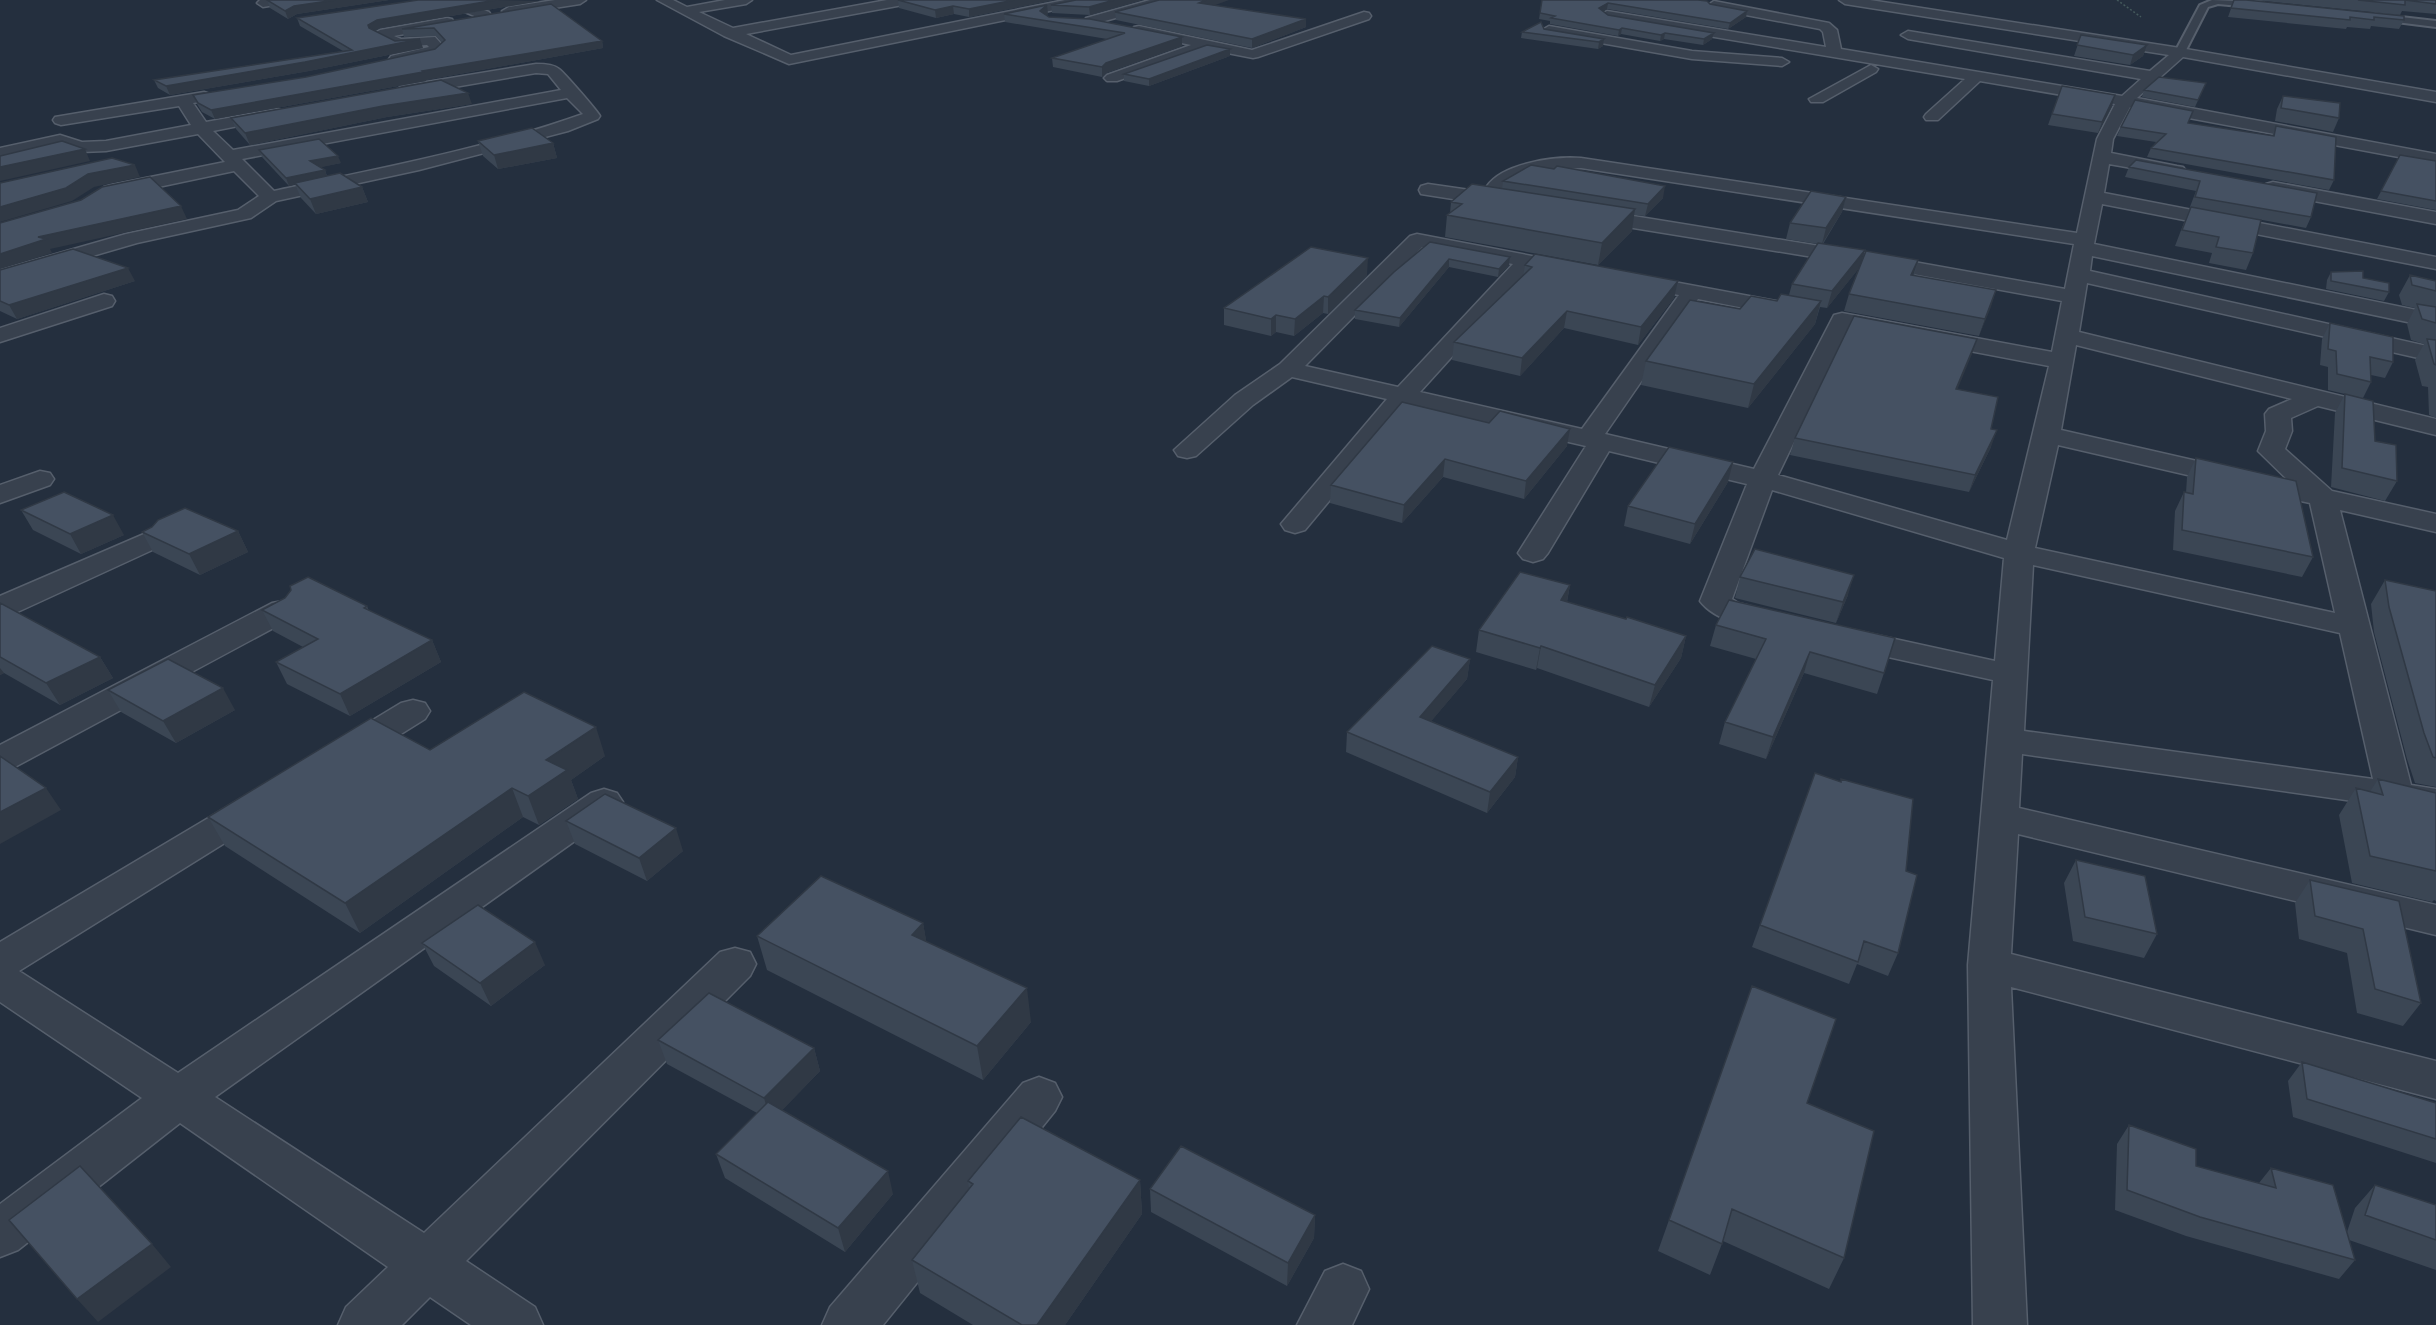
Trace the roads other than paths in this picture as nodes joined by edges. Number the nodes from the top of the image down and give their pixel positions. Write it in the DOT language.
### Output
graph roads {
  1 [pos="283,0"];
  2 [pos="443,0"];
  3 [pos="580,0"];
  4 [pos="663,0"];
  5 [pos="746,0"];
  6 [pos="908,0"];
  7 [pos="1084,0"];
  8 [pos="1164,0"];
  9 [pos="1845,0"];
  10 [pos="264,3"];
  11 [pos="1714,5"];
  12 [pos="2274,6"];
  13 [pos="1743,10"];
  14 [pos="685,11"];
  15 [pos="484,15"];
  16 [pos="1009,15"];
  17 [pos="1607,15"];
  18 [pos="822,16"];
  19 [pos="1364,16"];
  20 [pos="2367,16"];
  21 [pos="1059,20"];
  22 [pos="843,24"];
  23 [pos="2436,24"];
  24 [pos="1667,25"];
  25 [pos="1695,29"];
  26 [pos="1549,30"];
  27 [pos="865,32"];
  28 [pos="729,33"];
  29 [pos="1908,36"];
  30 [pos="887,40"];
  31 [pos="1621,43"];
  32 [pos="1207,44"];
  33 [pos="1834,52"];
  34 [pos="2181,52"];
  35 [pos="386,60"];
  36 [pos="1871,69"];
  37 [pos="2153,76"];
  38 [pos="1112,78"];
  39 [pos="1974,78"];
  40 [pos="571,93"];
  41 [pos="382,94"];
  42 [pos="218,95"];
  43 [pos="2436,97"];
  44 [pos="1817,99"];
  45 [pos="184,101"];
  46 [pos="2125,101"];
  47 [pos="291,111"];
  48 [pos="1932,117"];
  49 [pos="61,120"];
  50 [pos="201,128"];
  51 [pos="214,141"];
  52 [pos="2112,146"];
  53 [pos="0,153"];
  54 [pos="2432,155"];
  55 [pos="233,160"];
  56 [pos="121,161"];
  57 [pos="2194,174"];
  58 [pos="2252,184"];
  59 [pos="1428,190"];
  60 [pos="270,197"];
  61 [pos="1478,197"];
  62 [pos="2094,197"];
  63 [pos="94,198"];
  64 [pos="1525,204"];
  65 [pos="1572,212"];
  66 [pos="2436,218"];
  67 [pos="1527,261"];
  68 [pos="2436,263"];
  69 [pos="2080,265"];
  70 [pos="0,277"];
  71 [pos="1692,292"];
  72 [pos="104,301"];
  73 [pos="1823,316"];
  74 [pos="2436,321"];
  75 [pos="0,335"];
  76 [pos="2064,348"];
  77 [pos="2436,355"];
  78 [pos="1288,369"];
  79 [pos="1404,395"];
  80 [pos="2317,397"];
  81 [pos="2436,427"];
  82 [pos="2046,435"];
  83 [pos="1596,439"];
  84 [pos="1186,450"];
  85 [pos="40,479"];
  86 [pos="1762,479"];
  87 [pos="0,495"];
  88 [pos="2323,498"];
  89 [pos="2436,523"];
  90 [pos="1294,524"];
  91 [pos="151,540"];
  92 [pos="1533,553"];
  93 [pos="2019,553"];
  94 [pos="0,608"];
  95 [pos="283,610"];
  96 [pos="1788,625"];
  97 [pos="2356,627"];
  98 [pos="1823,633"];
  99 [pos="2010,674"];
  100 [pos="413,711"];
  101 [pos="2005,740"];
  102 [pos="0,760"];
  103 [pos="323,766"];
  104 [pos="282,791"];
  105 [pos="2395,794"];
  106 [pos="604,802"];
  107 [pos="2436,802"];
  108 [pos="2000,817"];
  109 [pos="2436,920"];
  110 [pos="0,962"];
  111 [pos="735,964"];
  112 [pos="1989,965"];
  113 [pos="0,980"];
  114 [pos="2436,1080"];
  115 [pos="179,1097"];
  116 [pos="1039,1097"];
  117 [pos="0,1234"];
  118 [pos="428,1265"];
  119 [pos="365,1325"];
  120 [pos="516,1325"];
  121 [pos="849,1325"];
  122 [pos="2000,1325"];
  1 -- 10 [label="street"];
  2 -- 15 [label="street"];
  3 -- 15 [label="street"];
  4 -- 14 [label="street"];
  5 -- 14 [label="street"];
  6 -- 18 [label="street"];
  7 -- 16 [label="street"];
  8 -- 32 [label="street"];
  9 -- 34 [label="street"];
  11 -- 13 [label="street"];
  12 -- 34 [label="lane"];
  13 -- 25 [label="street"];
  13 -- 33 [label="street"];
  14 -- 28 [label="street"];
  15 -- 35 [label="street"];
  16 -- 21 [label="street"];
  16 -- 30 [label="street"];
  17 -- 24 [label="street"];
  18 -- 22 [label="street"];
  18 -- 28 [label="street"];
  19 -- 32 [label="street"];
  20 -- 23 [label="lane"];
  24 -- 25 [label="street"];
  24 -- 31 [label="street"];
  25 -- 33 [label="street"];
  26 -- 31 [label="street"];
  27 -- 30 [label="street"];
  28 -- 30 [label="street"];
  29 -- 37 [label="street"];
  31 -- 36 [label="street"];
  32 -- 38 [label="street"];
  33 -- 39 [label="street"];
  34 -- 37 [label="street"];
  34 -- 43 [label="street"];
  36 -- 39 [label="street"];
  36 -- 44 [label="street"];
  37 -- 46 [label="street"];
  39 -- 46 [label="street"];
  39 -- 48 [label="street"];
  40 -- 41 [label="street"];
  40 -- 55 [label="street"];
  40 -- 60 [label="street"];
  42 -- 45 [label="street"];
  45 -- 49 [label="street"];
  45 -- 50 [label="street"];
  46 -- 52 [label="street"];
  46 -- 54 [label="street"];
  47 -- 50 [label="street"];
  50 -- 51 [label="street"];
  50 -- 53 [label="street"];
  51 -- 55 [label="street"];
  51 -- 56 [label="street"];
  52 -- 57 [label="street"];
  52 -- 62 [label="street"];
  55 -- 60 [label="street"];
  55 -- 63 [label="street"];
  58 -- 66 [label="street"];
  59 -- 61 [label="street"];
  60 -- 70 [label="street"];
  61 -- 64 [label="street"];
  61 -- 69 [label="street"];
  62 -- 68 [label="street"];
  62 -- 69 [label="street"];
  65 -- 69 [label="street"];
  67 -- 71 [label="street"];
  67 -- 78 [label="street"];
  67 -- 79 [label="street"];
  69 -- 74 [label="street"];
  69 -- 76 [label="street"];
  69 -- 77 [label="street"];
  71 -- 73 [label="street"];
  71 -- 83 [label="street"];
  72 -- 75 [label="street"];
  73 -- 76 [label="street"];
  73 -- 86 [label="street"];
  76 -- 80 [label="street"];
  76 -- 82 [label="street"];
  78 -- 79 [label="street"];
  78 -- 84 [label="street"];
  79 -- 83 [label="street"];
  79 -- 90 [label="street"];
  80 -- 81 [label="street"];
  80 -- 88 [label="street"];
  82 -- 88 [label="street"];
  82 -- 93 [label="street"];
  83 -- 86 [label="street"];
  83 -- 92 [label="street"];
  85 -- 87 [label="street"];
  86 -- 93 [label="street"];
  86 -- 96 [label="street"];
  88 -- 89 [label="street"];
  88 -- 97 [label="street"];
  91 -- 94 [label="street"];
  93 -- 97 [label="street"];
  93 -- 99 [label="street"];
  95 -- 102 [label="street"];
  97 -- 105 [label="street"];
  98 -- 99 [label="street"];
  99 -- 101 [label="street"];
  100 -- 103 [label="street"];
  101 -- 105 [label="street"];
  101 -- 108 [label="street"];
  104 -- 110 [label="street"];
  105 -- 107 [label="street"];
  106 -- 115 [label="street"];
  108 -- 109 [label="street"];
  108 -- 112 [label="street"];
  111 -- 118 [label="street"];
  112 -- 114 [label="street"];
  112 -- 122 [label="street"];
  113 -- 115 [label="street"];
  115 -- 117 [label="street"];
  115 -- 118 [label="street"];
  116 -- 121 [label="street"];
  118 -- 119 [label="street"];
  118 -- 120 [label="street"];
}
